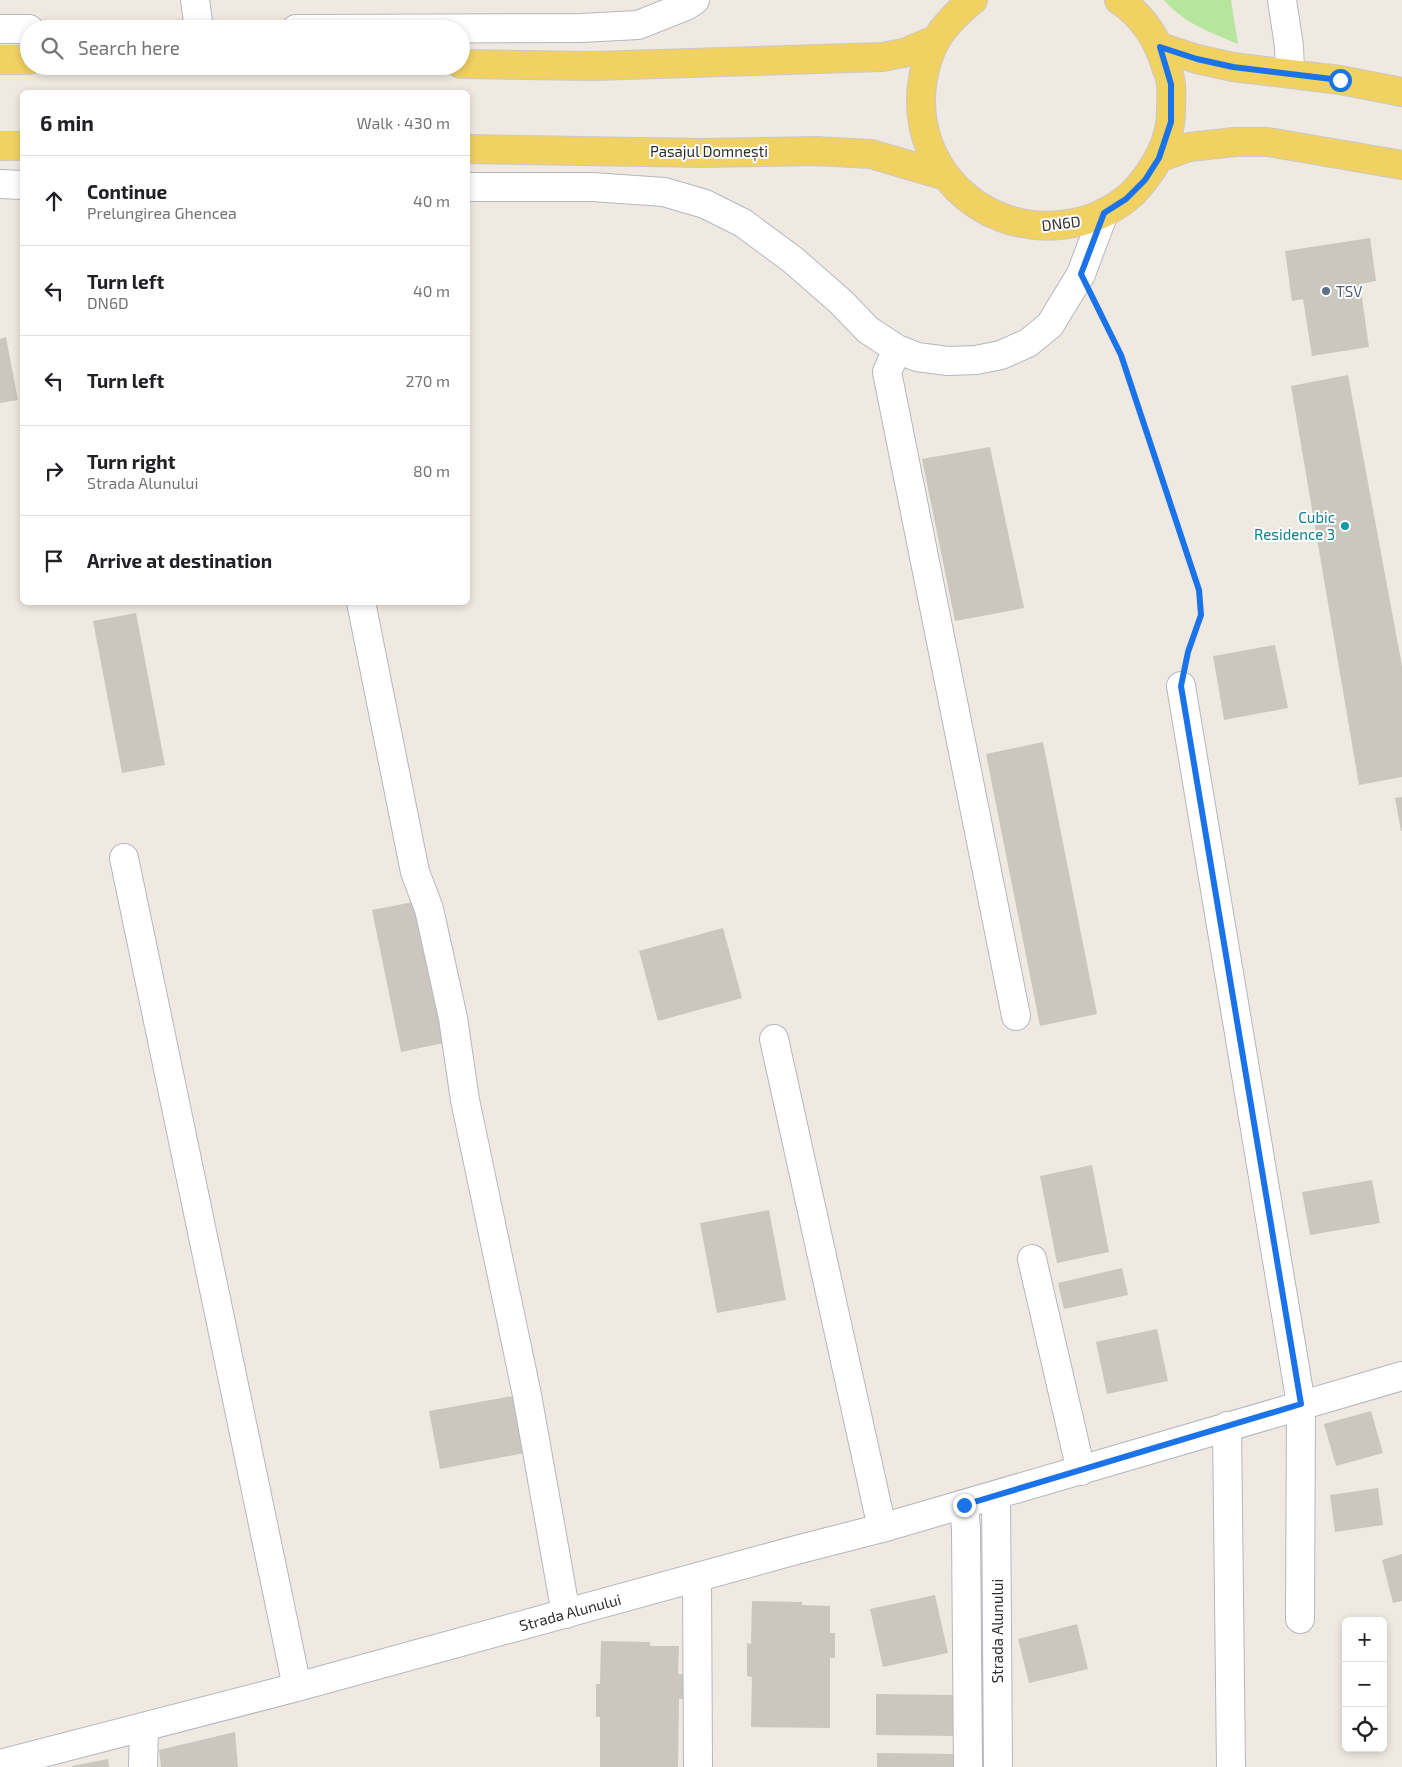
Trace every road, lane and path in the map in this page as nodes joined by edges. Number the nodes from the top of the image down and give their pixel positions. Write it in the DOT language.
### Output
graph roads {
  1 [pos="195,0"];
  2 [pos="695,0"];
  3 [pos="973,0"];
  4 [pos="1119,0"];
  5 [pos="1282,0"];
  6 [pos="198,20"];
  7 [pos="470,28"];
  8 [pos="0,29"];
  9 [pos="20,29"];
  10 [pos="936,39"];
  11 [pos="1160,47"];
  12 [pos="0,60"];
  13 [pos="20,60"];
  14 [pos="470,64"];
  15 [pos="1290,73"];
  16 [pos="1402,92"];
  17 [pos="0,146"];
  18 [pos="20,146"];
  19 [pos="470,149"];
  20 [pos="1159,158"];
  21 [pos="1402,165"];
  22 [pos="946,176"];
  23 [pos="0,184"];
  24 [pos="20,185"];
  25 [pos="470,187"];
  26 [pos="1104,213"];
  27 [pos="1081,274"];
  28 [pos="897,349"];
  29 [pos="362,605"];
  30 [pos="1181,686"];
  31 [pos="124,858"];
  32 [pos="1016,1016"];
  33 [pos="774,1039"];
  34 [pos="1032,1259"];
  35 [pos="1402,1376"];
  36 [pos="1301,1404"];
  37 [pos="1227,1426"];
  38 [pos="1081,1470"];
  39 [pos="996,1495"];
  40 [pos="964,1505"];
  41 [pos="882,1528"];
  42 [pos="696,1578"];
  43 [pos="566,1614"];
  44 [pos="1300,1618"];
  45 [pos="297,1687"];
  46 [pos="144,1728"];
  47 [pos="0,1764"];
  48 [pos="143,1767"];
  49 [pos="698,1767"];
  50 [pos="968,1767"];
  51 [pos="998,1767"];
  52 [pos="1231,1767"];
  1 -- 6 [label="street"];
  2 -- 7 [label="street"];
  3 -- 10 [label="main road, DN6D"];
  4 -- 11 [label="main road, DN6D"];
  5 -- 15 [label="street"];
  8 -- 9 [label="street"];
  10 -- 14 [label="main road"];
  10 -- 22 [label="main road, DN6D"];
  11 -- 15 [label="main road"];
  11 -- 20 [label="main road, DN6D"];
  12 -- 13 [label="main road"];
  15 -- 16 [label="main road"];
  17 -- 18 [label="main road"];
  19 -- 22 [label="main road, Pasajul Domnești"];
  20 -- 21 [label="main road"];
  20 -- 26 [label="main road, DN6D"];
  22 -- 26 [label="main road, DN6D"];
  23 -- 24 [label="street"];
  25 -- 28 [label="street"];
  26 -- 27 [label="street"];
  27 -- 28 [label="street"];
  27 -- 30 [label="path"];
  28 -- 32 [label="street"];
  29 -- 43 [label="street"];
  30 -- 36 [label="street"];
  31 -- 45 [label="street"];
  33 -- 41 [label="street"];
  34 -- 38 [label="street"];
  35 -- 36 [label="street, Strada Alunului"];
  36 -- 37 [label="street, Strada Alunului"];
  36 -- 44 [label="street"];
  37 -- 38 [label="street, Strada Alunului"];
  37 -- 52 [label="street"];
  38 -- 39 [label="street, Strada Alunului"];
  39 -- 40 [label="street, Strada Alunului"];
  39 -- 51 [label="street, Strada Alunului"];
  40 -- 41 [label="street, Strada Alunului"];
  40 -- 50 [label="street"];
  41 -- 42 [label="street, Strada Alunului"];
  42 -- 43 [label="street, Strada Alunului"];
  42 -- 49 [label="street"];
  43 -- 45 [label="street, Strada Alunului"];
  45 -- 46 [label="street, Strada Alunului"];
  46 -- 47 [label="street, Strada Alunului"];
  46 -- 48 [label="street"];
}
